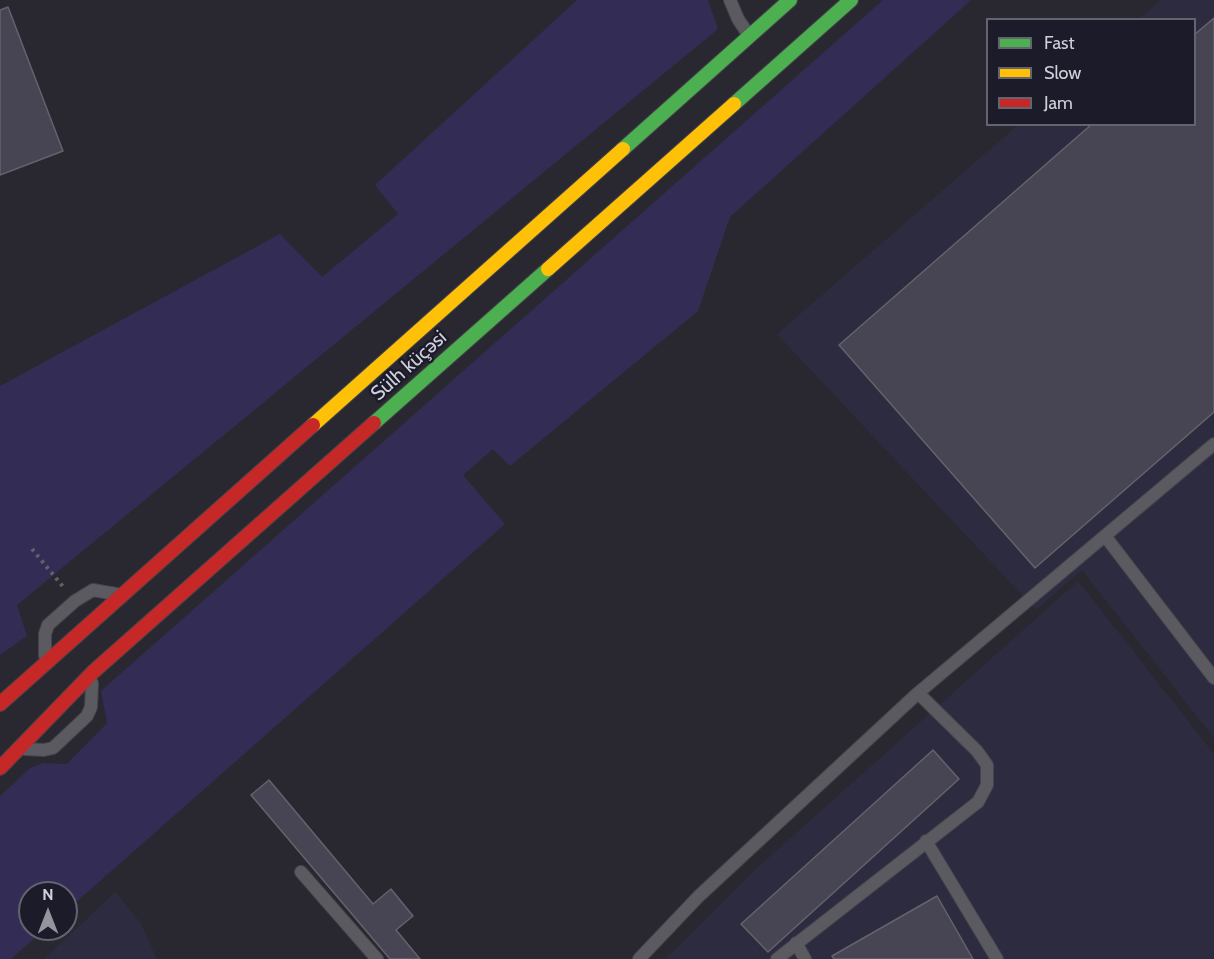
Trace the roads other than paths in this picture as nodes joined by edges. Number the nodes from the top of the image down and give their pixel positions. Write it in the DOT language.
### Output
graph roads {
  1 [pos="730,0"];
  2 [pos="790,0"];
  3 [pos="851,0"];
  4 [pos="749,35"];
  5 [pos="1214,444"];
  6 [pos="1105,536"];
  7 [pos="123,596"];
  8 [pos="46,664"];
  9 [pos="93,672"];
  10 [pos="1214,678"];
  11 [pos="918,693"];
  12 [pos="0,704"];
  13 [pos="18,749"];
  14 [pos="0,768"];
  15 [pos="926,842"];
  16 [pos="301,872"];
  17 [pos="796,943"];
  18 [pos="377,959"];
  19 [pos="639,959"];
  20 [pos="777,959"];
  21 [pos="806,959"];
  22 [pos="996,959"];
  1 -- 4 [label="lane"];
  2 -- 4 [label="highway, Sülh küçəsi"];
  3 -- 9 [label="highway, Sülh küçəsi"];
  4 -- 7 [label="highway, Sülh küçəsi"];
  5 -- 6 [label="lane"];
  6 -- 10 [label="lane"];
  6 -- 11 [label="lane"];
  7 -- 8 [label="highway, Sülh küçəsi"];
  7 -- 8 [label="lane"];
  8 -- 12 [label="highway, Sülh küçəsi"];
  9 -- 13 [label="highway, Sülh küçəsi"];
  9 -- 13 [label="lane"];
  11 -- 15 [label="lane"];
  11 -- 19 [label="lane"];
  13 -- 14 [label="highway, Sülh küçəsi"];
  15 -- 17 [label="lane"];
  15 -- 22 [label="lane"];
  16 -- 18 [label="lane"];
  17 -- 20 [label="lane"];
  17 -- 21 [label="lane"];
}
